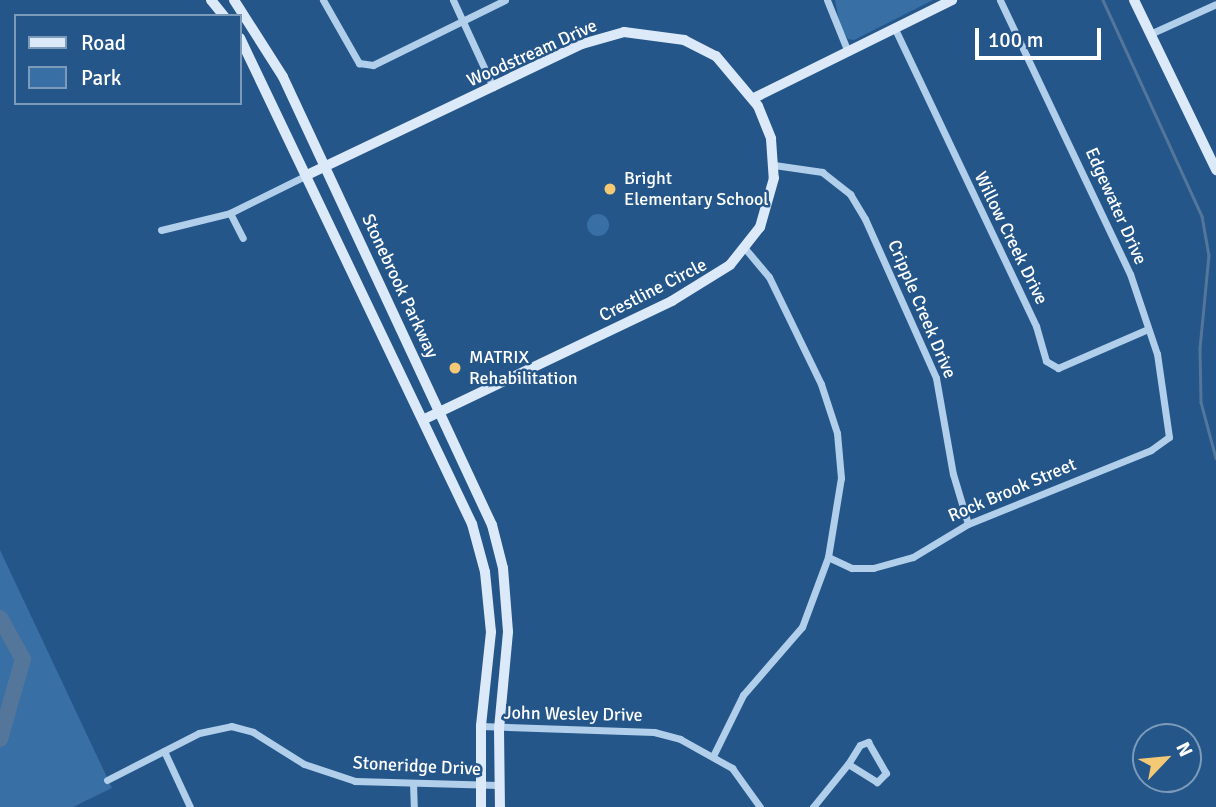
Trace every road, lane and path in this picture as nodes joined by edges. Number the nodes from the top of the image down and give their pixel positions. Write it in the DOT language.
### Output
graph roads {
  1 [pos="234,0"];
  2 [pos="323,0"];
  3 [pos="453,0"];
  4 [pos="505,0"];
  5 [pos="827,0"];
  6 [pos="951,0"];
  7 [pos="1000,0"];
  8 [pos="1134,0"];
  9 [pos="1216,4"];
  10 [pos="461,21"];
  11 [pos="895,29"];
  12 [pos="1150,34"];
  13 [pos="242,42"];
  14 [pos="848,52"];
  15 [pos="492,87"];
  16 [pos="754,98"];
  17 [pos="774,165"];
  18 [pos="326,167"];
  19 [pos="1216,170"];
  20 [pos="307,175"];
  21 [pos="230,213"];
  22 [pos="161,230"];
  23 [pos="243,238"];
  24 [pos="745,248"];
  25 [pos="1148,329"];
  26 [pos="442,411"];
  27 [pos="425,419"];
  28 [pos="1169,437"];
  29 [pos="968,524"];
  30 [pos="828,556"];
  31 [pos="503,568"];
  32 [pos="485,572"];
  33 [pos="505,583"];
  34 [pos="486,586"];
  35 [pos="481,726"];
  36 [pos="499,729"];
  37 [pos="163,751"];
  38 [pos="713,755"];
  39 [pos="848,764"];
  40 [pos="107,780"];
  41 [pos="413,783"];
  42 [pos="498,785"];
  43 [pos="479,786"];
  44 [pos="190,807"];
  45 [pos="414,807"];
  46 [pos="481,807"];
  47 [pos="500,807"];
  48 [pos="760,807"];
  49 [pos="813,807"];
  1 -- 18 [label="main road, Stonebrook Parkway"];
  2 -- 10 [label="street"];
  3 -- 10 [label="street"];
  4 -- 10 [label="street"];
  5 -- 14 [label="street"];
  6 -- 11 [label="main road"];
  7 -- 25 [label="street, Edgewater Drive"];
  8 -- 12 [label="main road"];
  9 -- 12 [label="street"];
  10 -- 15 [label="street"];
  11 -- 14 [label="main road"];
  11 -- 25 [label="street, Willow Creek Drive"];
  12 -- 19 [label="main road"];
  13 -- 20 [label="main road, Stonebrook Parkway"];
  14 -- 16 [label="main road"];
  15 -- 16 [label="main road, Woodstream Drive"];
  15 -- 18 [label="main road, Woodstream Drive"];
  16 -- 17 [label="main road, Crestline Circle"];
  17 -- 24 [label="main road, Crestline Circle"];
  17 -- 29 [label="street, Cripple Creek Drive"];
  18 -- 20 [label="main road, Woodstream Drive"];
  18 -- 26 [label="main road, Stonebrook Parkway"];
  20 -- 21 [label="street, Woodstream Drive"];
  20 -- 27 [label="main road, Stonebrook Parkway"];
  21 -- 22 [label="street, Woodstream Drive"];
  21 -- 23 [label="street"];
  24 -- 26 [label="main road, Crestline Circle"];
  24 -- 30 [label="street"];
  25 -- 28 [label="street, Edgewater Drive"];
  26 -- 27 [label="main road, Crestline Circle"];
  26 -- 31 [label="main road, Stonebrook Parkway"];
  27 -- 32 [label="main road, Stonebrook Parkway"];
  28 -- 29 [label="street, Rock Brook Street"];
  29 -- 30 [label="street, Rock Brook Street"];
  30 -- 38 [label="street"];
  31 -- 32 [label="main road"];
  31 -- 33 [label="main road, Stonebrook Parkway"];
  32 -- 34 [label="main road, Stonebrook Parkway"];
  33 -- 34 [label="main road"];
  33 -- 36 [label="main road, Stonebrook Parkway"];
  34 -- 35 [label="main road, Stonebrook Parkway"];
  35 -- 36 [label="street, John Wesley Drive"];
  35 -- 43 [label="main road, Stonebrook Parkway"];
  36 -- 38 [label="street, John Wesley Drive"];
  36 -- 42 [label="main road, Stonebrook Parkway"];
  37 -- 40 [label="street, Stoneridge Drive"];
  37 -- 41 [label="street, Stoneridge Drive"];
  37 -- 44 [label="street"];
  38 -- 48 [label="street, John Wesley Drive"];
  39 -- 39 [label="street"];
  39 -- 49 [label="street"];
  41 -- 43 [label="street, Stoneridge Drive"];
  41 -- 45 [label="street"];
  42 -- 43 [label="street, Stoneridge Drive"];
  42 -- 47 [label="main road, Stonebrook Parkway"];
  43 -- 46 [label="main road, Stonebrook Parkway"];
}
